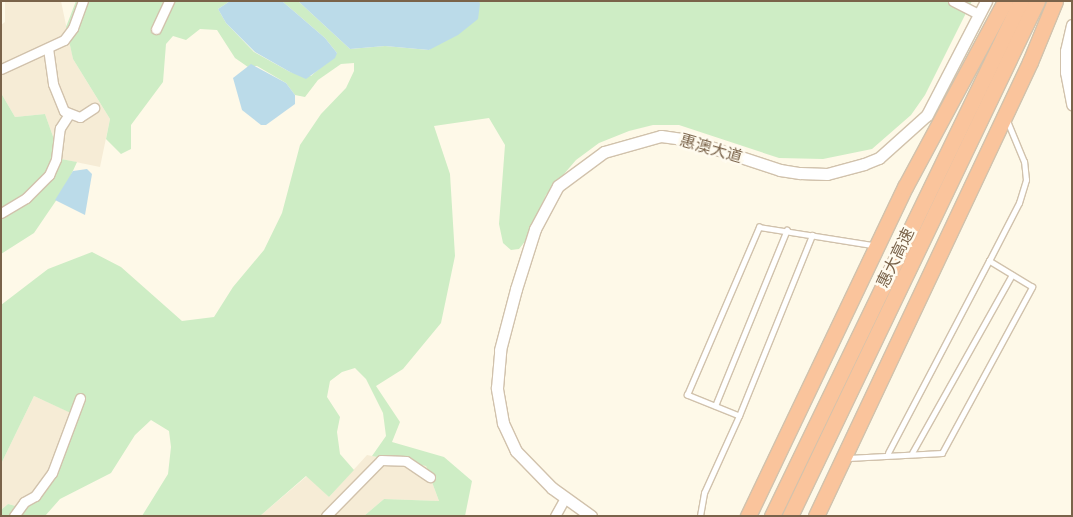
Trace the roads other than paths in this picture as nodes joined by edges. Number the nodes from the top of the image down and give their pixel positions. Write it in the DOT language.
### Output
graph roads {
  1 [pos="83,1"];
  2 [pos="169,1"];
  3 [pos="953,1"];
  4 [pos="986,1"];
  5 [pos="1004,1"];
  6 [pos="1021,1"];
  7 [pos="1037,1"];
  8 [pos="1054,1"];
  9 [pos="979,14"];
  10 [pos="1072,25"];
  11 [pos="156,29"];
  12 [pos="48,48"];
  13 [pos="1,69"];
  14 [pos="1072,104"];
  15 [pos="94,108"];
  16 [pos="69,114"];
  17 [pos="1005,116"];
  18 [pos="1,214"];
  19 [pos="787,230"];
  20 [pos="812,235"];
  21 [pos="877,246"];
  22 [pos="989,261"];
  23 [pos="1012,275"];
  24 [pos="80,398"];
  25 [pos="715,406"];
  26 [pos="739,416"];
  27 [pos="888,453"];
  28 [pos="912,453"];
  29 [pos="844,458"];
  30 [pos="430,477"];
  31 [pos="565,498"];
  32 [pos="14,516"];
  33 [pos="326,516"];
  34 [pos="555,516"];
  35 [pos="591,516"];
  36 [pos="700,516"];
  37 [pos="748,516"];
  38 [pos="772,516"];
  39 [pos="790,516"];
  40 [pos="816,516"];
  1 -- 12 [label="street"];
  2 -- 11 [label="street"];
  3 -- 9 [label="street"];
  4 -- 9 [label="street, 惠澳大道"];
  5 -- 21 [label="highway"];
  6 -- 38 [label="highway, 惠大高速"];
  7 -- 39 [label="highway, 惠大高速"];
  8 -- 17 [label="highway"];
  9 -- 31 [label="street, 惠澳大道"];
  10 -- 14 [label="street"];
  12 -- 13 [label="street"];
  12 -- 16 [label="street"];
  15 -- 16 [label="street"];
  16 -- 18 [label="street"];
  17 -- 22 [label="lane"];
  17 -- 29 [label="highway"];
  19 -- 20 [label="lane"];
  19 -- 25 [label="lane"];
  19 -- 25 [label="lane"];
  20 -- 21 [label="lane"];
  20 -- 26 [label="lane"];
  21 -- 37 [label="highway"];
  22 -- 23 [label="lane"];
  22 -- 27 [label="lane"];
  23 -- 28 [label="lane"];
  23 -- 28 [label="lane"];
  24 -- 32 [label="street"];
  25 -- 26 [label="lane"];
  26 -- 36 [label="lane"];
  27 -- 28 [label="lane"];
  27 -- 29 [label="lane"];
  29 -- 40 [label="highway"];
  30 -- 33 [label="street"];
  31 -- 34 [label="street"];
  31 -- 35 [label="street, 惠澳大道"];
}
